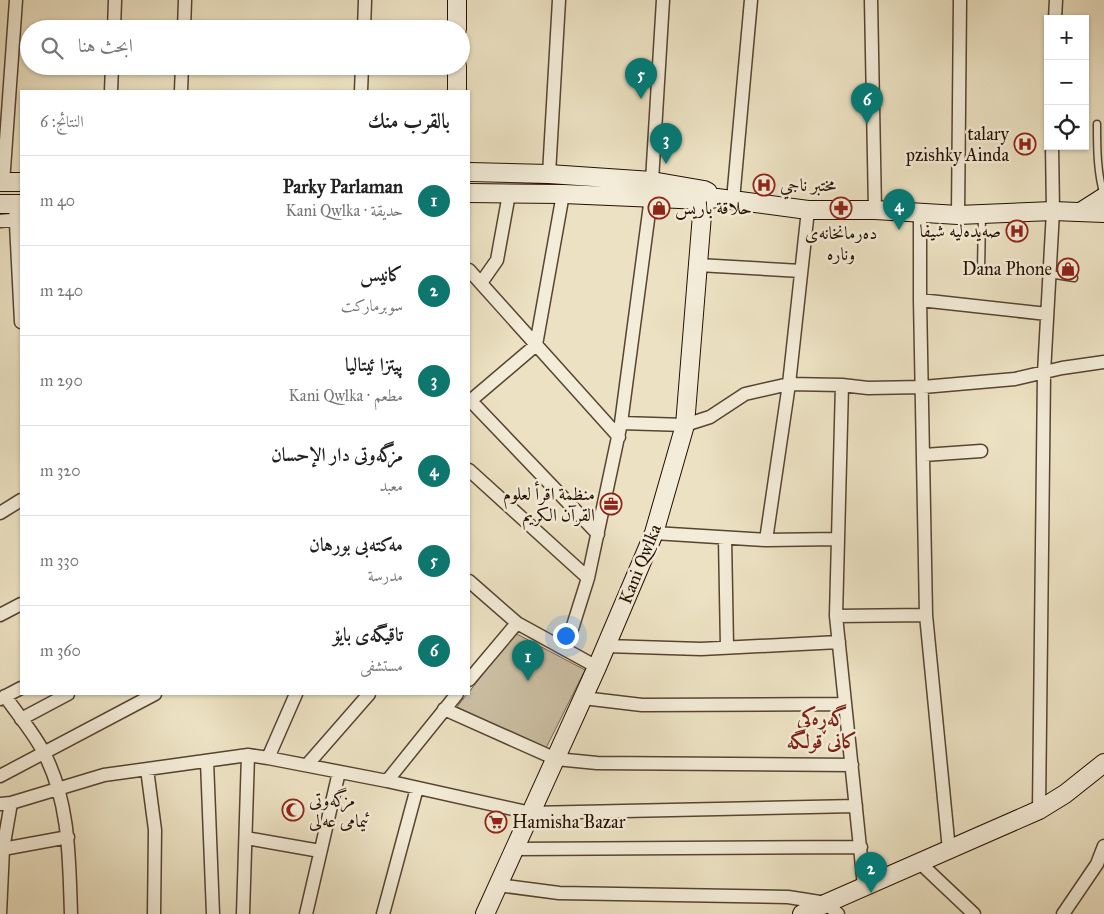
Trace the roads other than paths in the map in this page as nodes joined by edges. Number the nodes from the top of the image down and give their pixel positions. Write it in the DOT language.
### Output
graph roads {
  1 [pos="16,0"];
  2 [pos="115,0"];
  3 [pos="185,0"];
  4 [pos="365,0"];
  5 [pos="457,0"];
  6 [pos="559,0"];
  7 [pos="663,0"];
  8 [pos="751,0"];
  9 [pos="872,0"];
  10 [pos="960,0"];
  11 [pos="1056,0"];
  12 [pos="1055,15"];
  13 [pos="114,20"];
  14 [pos="184,20"];
  15 [pos="364,20"];
  16 [pos="457,20"];
  17 [pos="112,75"];
  18 [pos="182,75"];
  19 [pos="362,75"];
  20 [pos="457,75"];
  21 [pos="5,84"];
  22 [pos="112,90"];
  23 [pos="181,90"];
  24 [pos="361,90"];
  25 [pos="457,90"];
  26 [pos="1097,124"];
  27 [pos="1052,150"];
  28 [pos="470,172"];
  29 [pos="549,174"];
  30 [pos="1,182"];
  31 [pos="20,182"];
  32 [pos="652,189"];
  33 [pos="470,194"];
  34 [pos="510,194"];
  35 [pos="563,194"];
  36 [pos="1104,196"];
  37 [pos="714,197"];
  38 [pos="14,210"];
  39 [pos="808,210"];
  40 [pos="875,210"];
  41 [pos="1053,211"];
  42 [pos="1082,211"];
  43 [pos="920,212"];
  44 [pos="1104,213"];
  45 [pos="982,214"];
  46 [pos="958,215"];
  47 [pos="0,221"];
  48 [pos="698,265"];
  49 [pos="470,271"];
  50 [pos="801,271"];
  51 [pos="981,271"];
  52 [pos="1049,274"];
  53 [pos="1074,278"];
  54 [pos="482,283"];
  55 [pos="920,300"];
  56 [pos="20,306"];
  57 [pos="1047,314"];
  58 [pos="536,345"];
  59 [pos="1104,362"];
  60 [pos="1044,373"];
  61 [pos="789,384"];
  62 [pos="842,385"];
  63 [pos="923,387"];
  64 [pos="470,400"];
  65 [pos="470,402"];
  66 [pos="621,423"];
  67 [pos="684,426"];
  68 [pos="619,437"];
  69 [pos="980,451"];
  70 [pos="924,455"];
  71 [pos="470,471"];
  72 [pos="20,501"];
  73 [pos="0,513"];
  74 [pos="654,533"];
  75 [pos="598,534"];
  76 [pos="725,538"];
  77 [pos="838,539"];
  78 [pos="766,540"];
  79 [pos="588,578"];
  80 [pos="470,582"];
  81 [pos="20,605"];
  82 [pos="0,615"];
  83 [pos="926,615"];
  84 [pos="836,616"];
  85 [pos="517,623"];
  86 [pos="839,642"];
  87 [pos="606,646"];
  88 [pos="566,648"];
  89 [pos="727,648"];
  90 [pos="597,667"];
  91 [pos="470,679"];
  92 [pos="20,689"];
  93 [pos="66,695"];
  94 [pos="153,695"];
  95 [pos="296,695"];
  96 [pos="368,695"];
  97 [pos="456,695"];
  98 [pos="3,698"];
  99 [pos="583,698"];
  100 [pos="845,704"];
  101 [pos="444,709"];
  102 [pos="21,719"];
  103 [pos="44,753"];
  104 [pos="248,755"];
  105 [pos="268,758"];
  106 [pos="556,759"];
  107 [pos="207,761"];
  108 [pos="1104,763"];
  109 [pos="307,765"];
  110 [pos="852,765"];
  111 [pos="147,769"];
  112 [pos="339,772"];
  113 [pos="0,776"];
  114 [pos="387,781"];
  115 [pos="417,788"];
  116 [pos="59,789"];
  117 [pos="5,804"];
  118 [pos="856,806"];
  119 [pos="1039,810"];
  120 [pos="531,813"];
  121 [pos="68,837"];
  122 [pos="246,838"];
  123 [pos="1104,846"];
  124 [pos="861,847"];
  125 [pos="514,848"];
  126 [pos="3,849"];
  127 [pos="949,850"];
  128 [pos="320,851"];
  129 [pos="920,862"];
  130 [pos="1100,866"];
  131 [pos="498,885"];
  132 [pos="864,886"];
  133 [pos="0,906"];
  134 [pos="832,908"];
  135 [pos="0,914"];
  136 [pos="70,914"];
  137 [pos="154,914"];
  138 [pos="213,914"];
  139 [pos="243,914"];
  140 [pos="306,914"];
  141 [pos="384,914"];
  142 [pos="485,914"];
  143 [pos="802,914"];
  144 [pos="974,914"];
  145 [pos="1063,914"];
  1 -- 21 [label="street"];
  2 -- 13 [label="street"];
  3 -- 14 [label="street"];
  4 -- 15 [label="street"];
  5 -- 16 [label="street"];
  6 -- 29 [label="street"];
  7 -- 32 [label="street"];
  8 -- 37 [label="street"];
  9 -- 40 [label="street"];
  10 -- 46 [label="street"];
  11 -- 12 [label="street"];
  17 -- 22 [label="street"];
  18 -- 23 [label="street"];
  19 -- 24 [label="street"];
  20 -- 25 [label="street"];
  21 -- 30 [label="street"];
  26 -- 36 [label="lane"];
  27 -- 41 [label="street"];
  28 -- 29 [label="street"];
  29 -- 32 [label="street"];
  30 -- 31 [label="street"];
  32 -- 35 [label="street"];
  32 -- 37 [label="street"];
  32 -- 66 [label="street"];
  33 -- 34 [label="street"];
  34 -- 35 [label="street"];
  34 -- 54 [label="street"];
  35 -- 58 [label="street"];
  36 -- 42 [label="street"];
  37 -- 39 [label="street"];
  37 -- 48 [label="street, Kani Qwlka"];
  38 -- 47 [label="street"];
  38 -- 56 [label="street"];
  39 -- 40 [label="street"];
  39 -- 50 [label="street"];
  40 -- 43 [label="street"];
  41 -- 42 [label="street"];
  41 -- 45 [label="street"];
  41 -- 52 [label="street"];
  42 -- 44 [label="street"];
  43 -- 46 [label="street"];
  43 -- 55 [label="street"];
  45 -- 46 [label="street"];
  45 -- 51 [label="lane"];
  48 -- 50 [label="street"];
  48 -- 67 [label="street, Kani Qwlka"];
  49 -- 54 [label="street"];
  50 -- 61 [label="street"];
  52 -- 53 [label="lane"];
  52 -- 57 [label="street"];
  54 -- 58 [label="street"];
  55 -- 57 [label="street"];
  55 -- 63 [label="street"];
  57 -- 60 [label="street"];
  58 -- 64 [label="street"];
  58 -- 68 [label="street"];
  59 -- 60 [label="street"];
  60 -- 63 [label="street"];
  60 -- 119 [label="street"];
  61 -- 62 [label="street"];
  61 -- 67 [label="street"];
  61 -- 78 [label="street"];
  62 -- 63 [label="street"];
  62 -- 77 [label="street"];
  63 -- 70 [label="street"];
  65 -- 75 [label="street"];
  66 -- 67 [label="street"];
  66 -- 68 [label="street"];
  67 -- 74 [label="street, Kani Qwlka"];
  68 -- 75 [label="street"];
  69 -- 70 [label="street"];
  70 -- 83 [label="street"];
  71 -- 79 [label="street"];
  72 -- 73 [label="street"];
  74 -- 76 [label="street"];
  74 -- 87 [label="street, Kani Qwlka"];
  75 -- 79 [label="street"];
  76 -- 78 [label="street"];
  76 -- 89 [label="street"];
  77 -- 78 [label="street"];
  77 -- 84 [label="street"];
  79 -- 88 [label="street"];
  80 -- 85 [label="street"];
  81 -- 82 [label="street"];
  83 -- 84 [label="street"];
  83 -- 127 [label="street"];
  84 -- 86 [label="street"];
  85 -- 88 [label="street"];
  85 -- 91 [label="street"];
  86 -- 89 [label="street"];
  86 -- 100 [label="street"];
  87 -- 89 [label="street"];
  87 -- 90 [label="street, Kani Qwlka"];
  88 -- 90 [label="street"];
  90 -- 99 [label="street, Kani Qwlka"];
  92 -- 98 [label="street"];
  93 -- 102 [label="street"];
  94 -- 103 [label="street"];
  95 -- 105 [label="street"];
  96 -- 109 [label="street"];
  97 -- 101 [label="street"];
  98 -- 102 [label="street"];
  99 -- 100 [label="street"];
  99 -- 106 [label="street, Kani Qwlka"];
  100 -- 110 [label="street"];
  101 -- 106 [label="street"];
  101 -- 114 [label="street"];
  102 -- 103 [label="street"];
  103 -- 113 [label="street"];
  103 -- 116 [label="street"];
  104 -- 105 [label="street"];
  104 -- 107 [label="street"];
  104 -- 122 [label="street"];
  105 -- 109 [label="street"];
  106 -- 110 [label="street"];
  106 -- 120 [label="street, Kani Qwlka"];
  107 -- 111 [label="street"];
  107 -- 138 [label="street"];
  108 -- 119 [label="street"];
  109 -- 112 [label="street"];
  110 -- 118 [label="street"];
  111 -- 116 [label="street"];
  111 -- 137 [label="street"];
  112 -- 114 [label="street"];
  112 -- 128 [label="street"];
  114 -- 115 [label="street"];
  115 -- 120 [label="street"];
  115 -- 141 [label="street"];
  116 -- 117 [label="street"];
  116 -- 121 [label="street"];
  117 -- 126 [label="street"];
  118 -- 120 [label="street"];
  118 -- 124 [label="street"];
  119 -- 127 [label="street"];
  120 -- 125 [label="street, Kani Qwlka"];
  121 -- 126 [label="street"];
  121 -- 136 [label="street"];
  122 -- 128 [label="street"];
  122 -- 139 [label="street"];
  123 -- 130 [label="street"];
  124 -- 125 [label="street"];
  124 -- 132 [label="street"];
  125 -- 131 [label="street, Kani Qwlka"];
  126 -- 133 [label="street"];
  127 -- 129 [label="street"];
  128 -- 140 [label="street"];
  129 -- 132 [label="street"];
  129 -- 144 [label="street"];
  130 -- 145 [label="street"];
  131 -- 134 [label="street"];
  131 -- 142 [label="street, Kani Qwlka"];
  132 -- 134 [label="street"];
  133 -- 135 [label="street"];
  134 -- 143 [label="street"];
}
